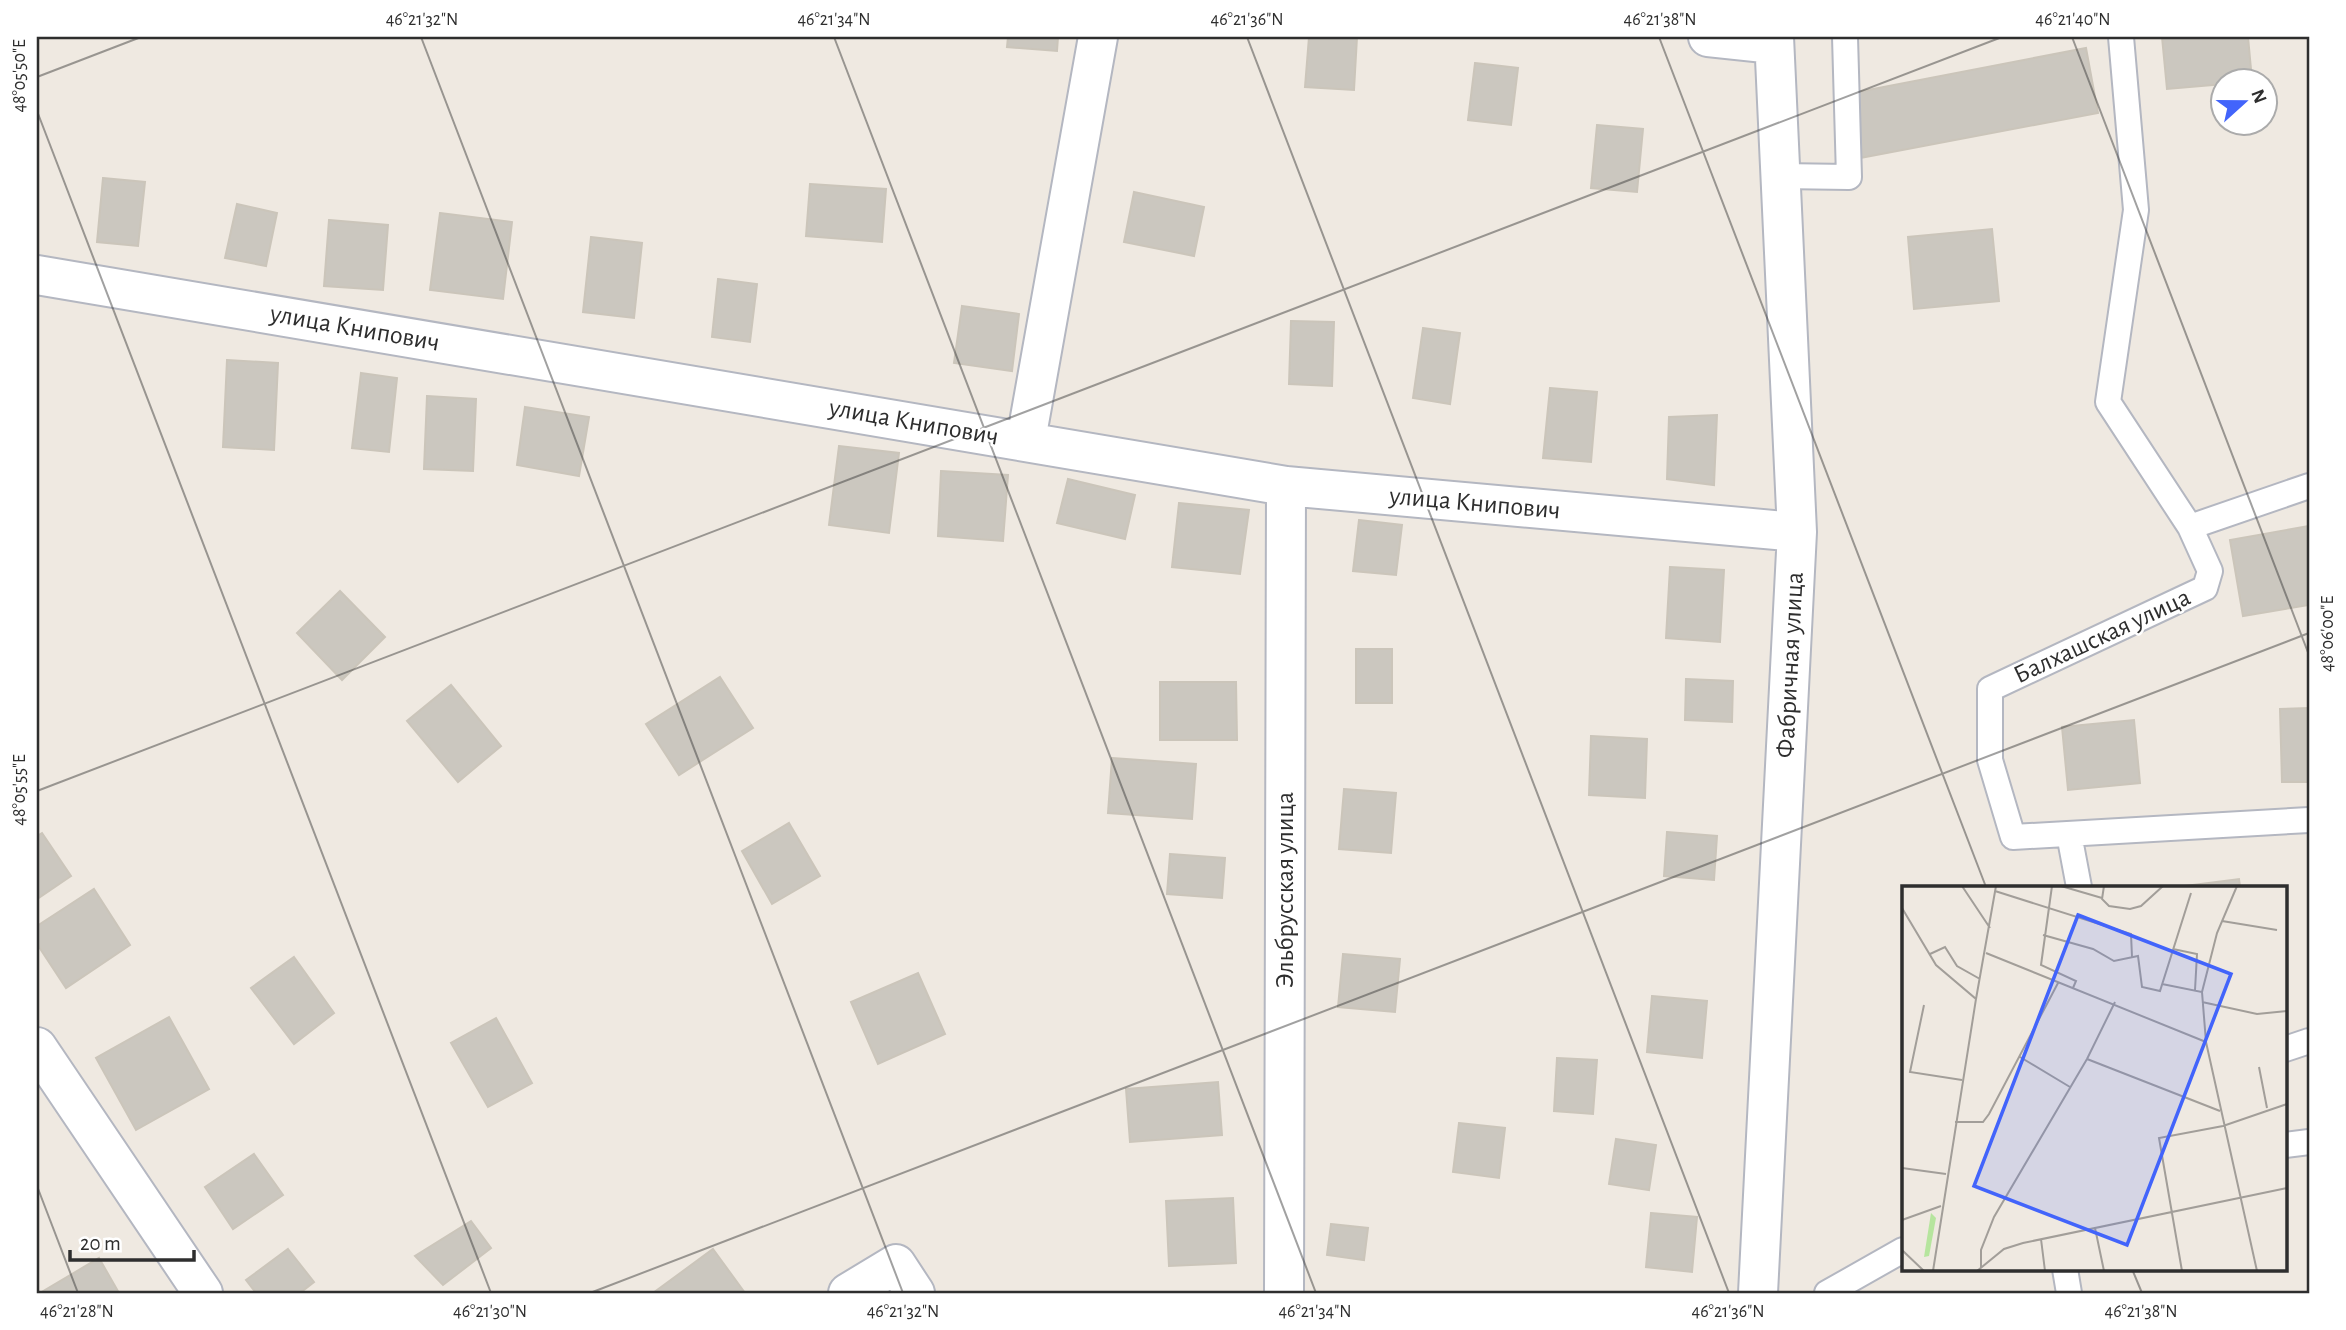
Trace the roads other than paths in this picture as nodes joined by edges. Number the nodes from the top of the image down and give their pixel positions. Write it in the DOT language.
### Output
graph roads {
  1 [pos="1098,37"];
  2 [pos="1708,37"];
  3 [pos="1845,37"];
  4 [pos="2121,37"];
  5 [pos="1774,40"];
  6 [pos="1780,176"];
  7 [pos="37,275"];
  8 [pos="1026,440"];
  9 [pos="1286,486"];
  10 [pos="2309,486"];
  11 [pos="2190,527"];
  12 [pos="1797,531"];
  13 [pos="2309,820"];
  14 [pos="2069,834"];
  15 [pos="2079,886"];
  16 [pos="2309,1041"];
  17 [pos="37,1047"];
  18 [pos="2286,1049"];
  19 [pos="2309,1142"];
  20 [pos="2286,1145"];
  21 [pos="1902,1251"];
  22 [pos="2065,1270"];
  23 [pos="906,1279"];
  24 [pos="203,1293"];
  25 [pos="848,1293"];
  26 [pos="1283,1293"];
  27 [pos="1758,1293"];
  28 [pos="1827,1293"];
  29 [pos="2069,1293"];
  1 -- 8 [label="street"];
  2 -- 5 [label="street"];
  3 -- 6 [label="lane"];
  4 -- 11 [label="lane, Балхашская улица"];
  5 -- 6 [label="street, Фабричная улица"];
  6 -- 12 [label="street, Фабричная улица"];
  7 -- 8 [label="street, улица Книпович"];
  8 -- 9 [label="street, улица Книпович"];
  9 -- 12 [label="street, улица Книпович"];
  9 -- 26 [label="street, Эльбрусская улица"];
  10 -- 11 [label="lane"];
  11 -- 14 [label="lane, Балхашская улица"];
  12 -- 27 [label="street, Фабричная улица"];
  13 -- 14 [label="lane, Балхашская улица"];
  14 -- 15 [label="lane"];
  16 -- 18 [label="lane"];
  17 -- 24 [label="street"];
  19 -- 20 [label="lane"];
  21 -- 28 [label="lane"];
  22 -- 29 [label="lane"];
  23 -- 25 [label="street"];
}
